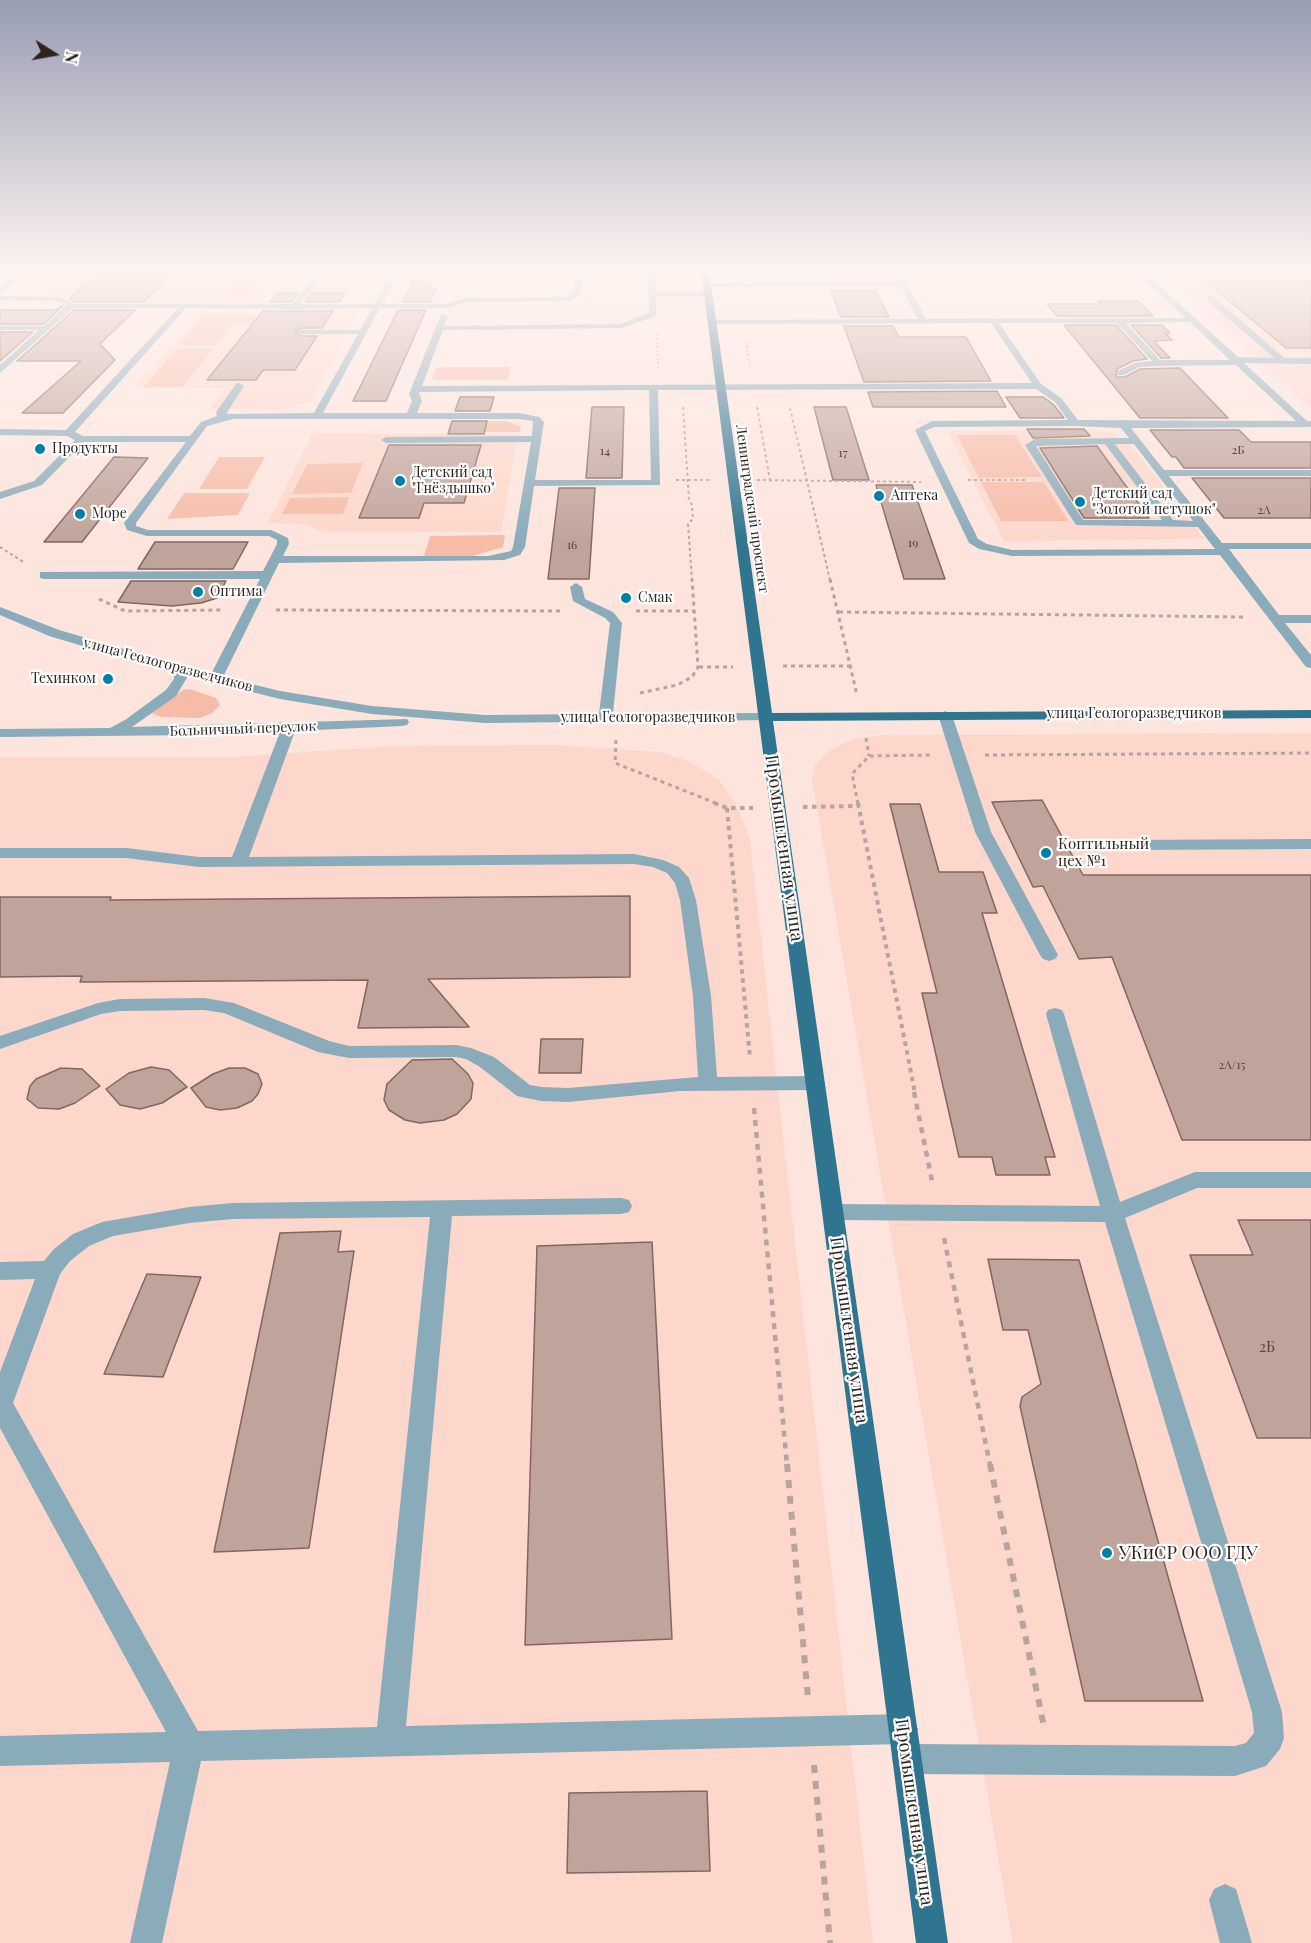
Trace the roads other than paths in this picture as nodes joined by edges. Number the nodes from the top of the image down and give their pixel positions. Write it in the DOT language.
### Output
graph roads {
  1 [pos="134,361"];
  2 [pos="347,361"];
  3 [pos="427,361"];
  4 [pos="717,361"];
  5 [pos="1020,361"];
  6 [pos="1156,361"];
  7 [pos="1238,361"];
  8 [pos="1252,361"];
  9 [pos="1158,363"];
  10 [pos="1121,373"];
  11 [pos="239,386"];
  12 [pos="1038,386"];
  13 [pos="653,387"];
  14 [pos="720,387"];
  15 [pos="416,389"];
  16 [pos="317,416"];
  17 [pos="411,416"];
  18 [pos="222,417"];
  19 [pos="1075,423"];
  20 [pos="1308,424"];
  21 [pos="1124,425"];
  22 [pos="0,432"];
  23 [pos="69,433"];
  24 [pos="81,439"];
  25 [pos="192,439"];
  26 [pos="536,439"];
  27 [pos="386,440"];
  28 [pos="1108,441"];
  29 [pos="1137,441"];
  30 [pos="1163,473"];
  31 [pos="1311,473"];
  32 [pos="530,483"];
  33 [pos="0,496"];
  34 [pos="1170,524"];
  35 [pos="1203,524"];
  36 [pos="1311,546"];
  37 [pos="1222,549"];
  38 [pos="275,560"];
  39 [pos="44,574"];
  40 [pos="268,574"];
  41 [pos="576,587"];
  42 [pos="0,612"];
  43 [pos="1276,619"];
  44 [pos="1311,619"];
  45 [pos="1311,664"];
  46 [pos="181,671"];
  47 [pos="215,680"];
  48 [pos="1311,714"];
  49 [pos="945,715"];
  50 [pos="766,717"];
  51 [pos="606,718"];
  52 [pos="485,719"];
  53 [pos="289,727"];
  54 [pos="111,732"];
  55 [pos="0,733"];
  56 [pos="1311,844"];
  57 [pos="1126,845"];
  58 [pos="0,853"];
  59 [pos="239,861"];
  60 [pos="1049,955"];
  61 [pos="1054,1014"];
  62 [pos="0,1043"];
  63 [pos="815,1083"];
  64 [pos="708,1084"];
  65 [pos="1311,1180"];
  66 [pos="621,1206"];
  67 [pos="442,1208"];
  68 [pos="833,1212"];
  69 [pos="1113,1214"];
  70 [pos="50,1270"];
  71 [pos="0,1271"];
  72 [pos="0,1404"];
  73 [pos="903,1729"];
  74 [pos="390,1741"];
  75 [pos="189,1745"];
  76 [pos="0,1751"];
  77 [pos="907,1759"];
  78 [pos="1225,1900"];
  79 [pos="146,1943"];
  80 [pos="932,1943"];
  81 [pos="1236,1943"];
  1 -- 23 [label="street"];
  2 -- 16 [label="street"];
  3 -- 15 [label="street"];
  4 -- 14 [label="main road, Ленинградский проспект"];
  5 -- 12 [label="street"];
  6 -- 9 [label="street"];
  7 -- 8 [label="street"];
  7 -- 9 [label="street"];
  7 -- 20 [label="street"];
  9 -- 10 [label="street"];
  11 -- 18 [label="street"];
  12 -- 14 [label="street"];
  12 -- 19 [label="street"];
  13 -- 14 [label="street"];
  13 -- 15 [label="street"];
  13 -- 32 [label="street"];
  14 -- 50 [label="main road, Ленинградский проспект"];
  15 -- 17 [label="street"];
  16 -- 17 [label="street"];
  16 -- 18 [label="street"];
  17 -- 26 [label="street"];
  18 -- 25 [label="street"];
  19 -- 21 [label="street"];
  19 -- 37 [label="street"];
  20 -- 21 [label="street"];
  21 -- 29 [label="street"];
  22 -- 23 [label="street"];
  23 -- 24 [label="street"];
  24 -- 25 [label="street"];
  24 -- 33 [label="street"];
  25 -- 38 [label="street"];
  26 -- 27 [label="street"];
  26 -- 32 [label="street"];
  28 -- 29 [label="street"];
  28 -- 34 [label="street"];
  28 -- 34 [label="street"];
  29 -- 30 [label="street"];
  30 -- 31 [label="street"];
  30 -- 35 [label="street"];
  32 -- 38 [label="street"];
  34 -- 35 [label="street"];
  35 -- 37 [label="street"];
  36 -- 37 [label="street"];
  37 -- 43 [label="street"];
  38 -- 40 [label="street"];
  39 -- 40 [label="street"];
  40 -- 47 [label="street"];
  41 -- 51 [label="street"];
  42 -- 46 [label="street, улица Геологоразведчиков"];
  43 -- 44 [label="street"];
  43 -- 45 [label="street"];
  46 -- 47 [label="street, улица Геологоразведчиков"];
  46 -- 54 [label="street"];
  47 -- 52 [label="street, улица Геологоразведчиков"];
  48 -- 49 [label="main road, улица Геологоразведчиков"];
  49 -- 50 [label="main road, улица Геологоразведчиков"];
  49 -- 60 [label="street"];
  50 -- 51 [label="street, улица Геологоразведчиков"];
  50 -- 63 [label="main road, Промышленная улица"];
  51 -- 52 [label="street, улица Геологоразведчиков"];
  52 -- 53 [label="street, Больничный переулок"];
  53 -- 54 [label="street, Больничный переулок"];
  53 -- 59 [label="street"];
  54 -- 55 [label="street, Больничный переулок"];
  56 -- 57 [label="street"];
  58 -- 59 [label="street"];
  59 -- 64 [label="street"];
  61 -- 69 [label="street"];
  62 -- 64 [label="street"];
  63 -- 64 [label="street"];
  63 -- 68 [label="main road, Промышленная улица"];
  65 -- 69 [label="street"];
  66 -- 67 [label="street"];
  67 -- 70 [label="street"];
  67 -- 74 [label="street"];
  68 -- 69 [label="street"];
  68 -- 73 [label="main road, Промышленная улица"];
  69 -- 77 [label="street"];
  70 -- 71 [label="street"];
  70 -- 72 [label="street"];
  72 -- 75 [label="street"];
  73 -- 74 [label="street"];
  73 -- 77 [label="main road, Промышленная улица"];
  74 -- 75 [label="street"];
  75 -- 76 [label="street"];
  75 -- 79 [label="street"];
  77 -- 80 [label="main road, Промышленная улица"];
  78 -- 81 [label="street"];
}
